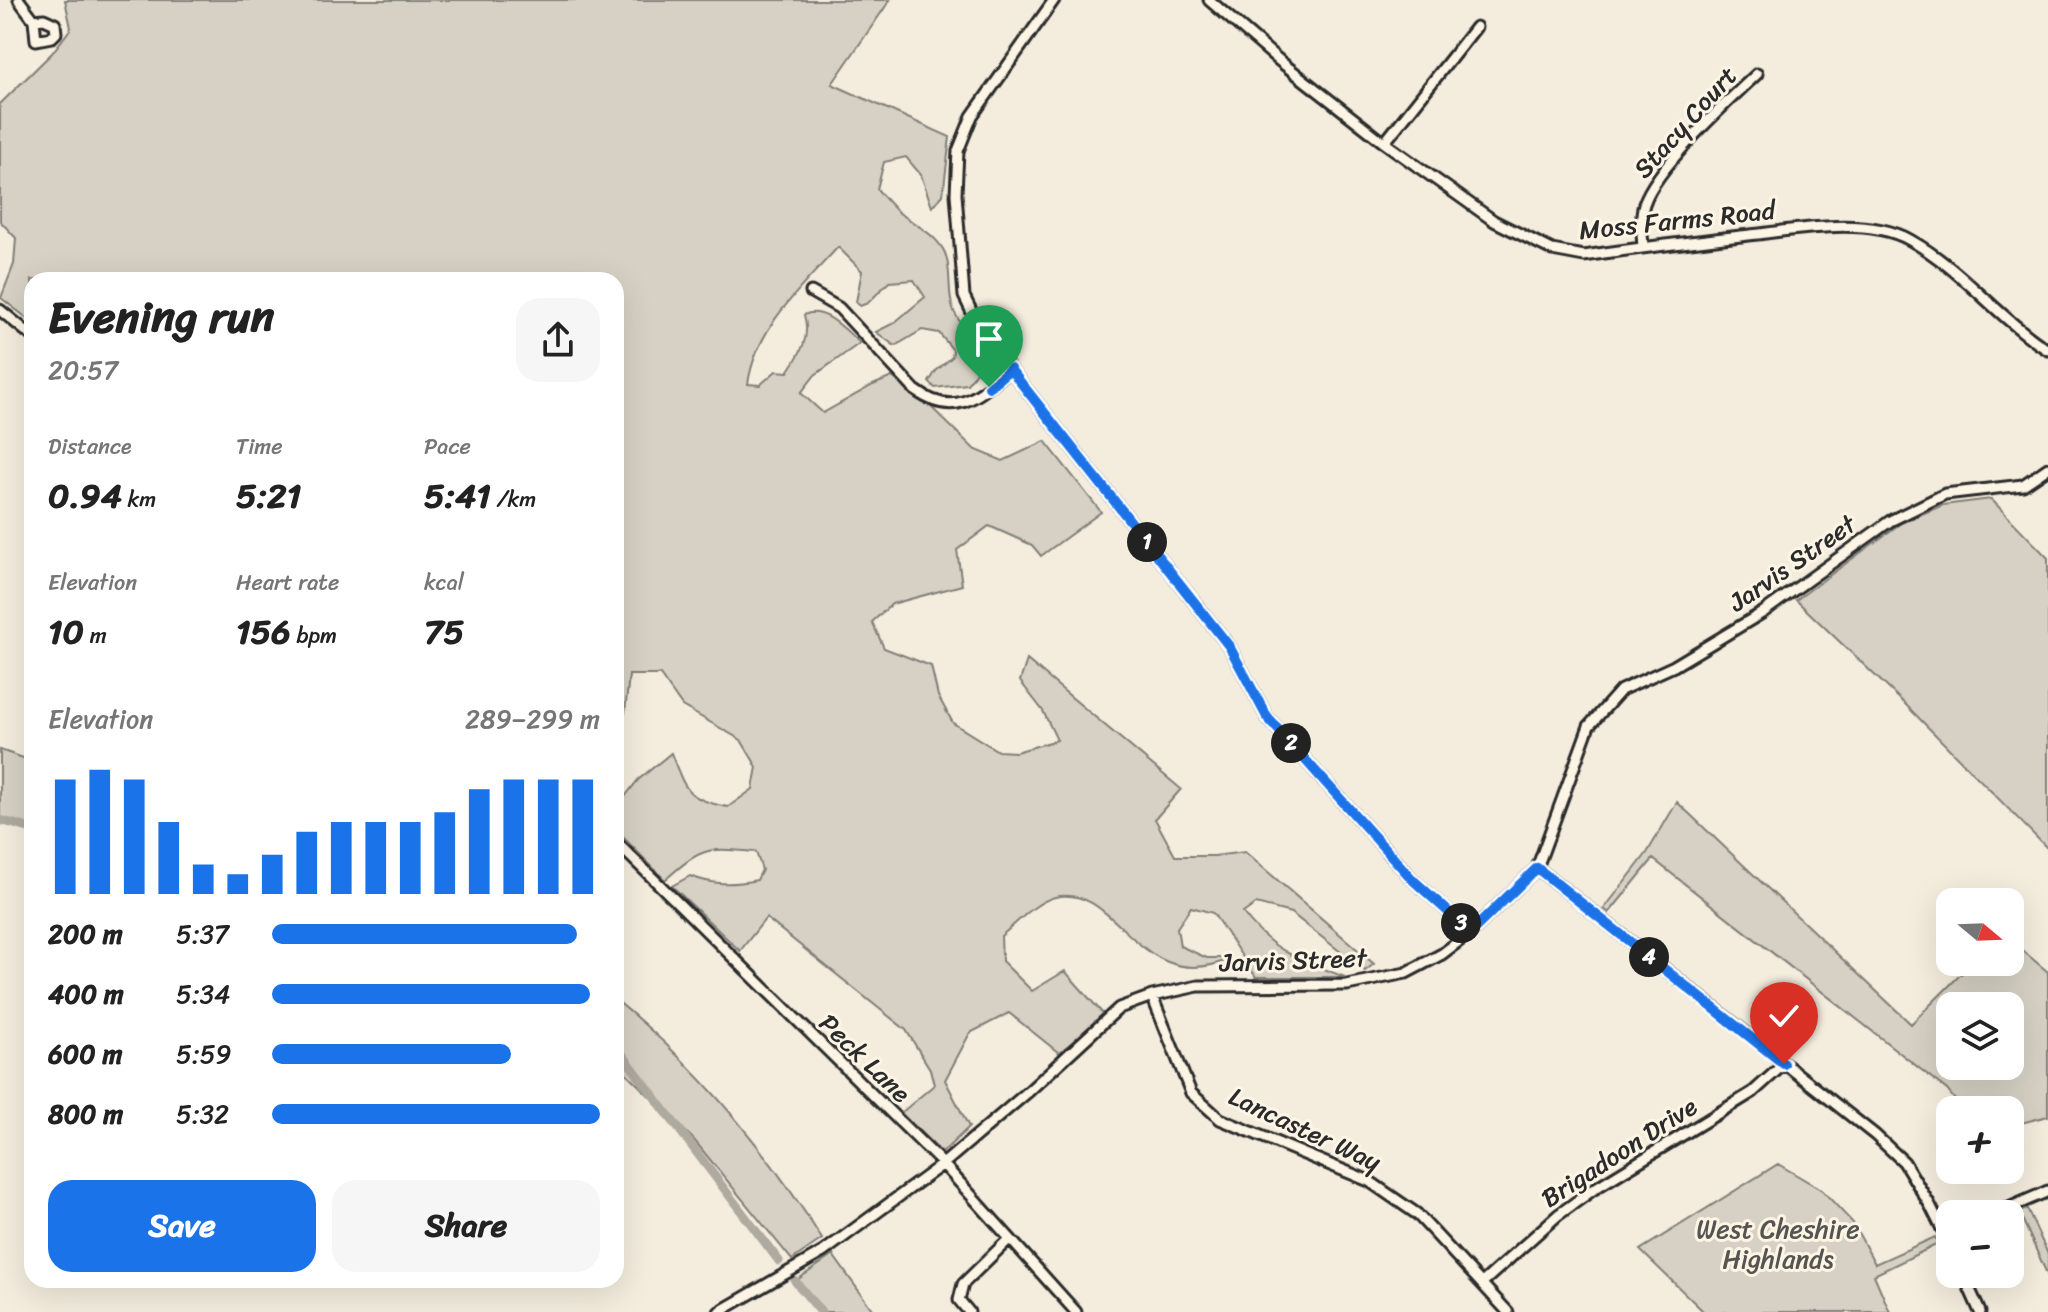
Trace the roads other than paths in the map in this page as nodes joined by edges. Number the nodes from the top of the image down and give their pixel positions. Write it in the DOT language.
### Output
graph roads {
  1 [pos="19,0"];
  2 [pos="1054,0"];
  3 [pos="1209,0"];
  4 [pos="34,20"];
  5 [pos="1476,27"];
  6 [pos="1757,74"];
  7 [pos="1385,142"];
  8 [pos="1643,247"];
  9 [pos="811,292"];
  10 [pos="0,310"];
  11 [pos="24,330"];
  12 [pos="2048,350"];
  13 [pos="1010,369"];
  14 [pos="2048,468"];
  15 [pos="624,850"];
  16 [pos="1537,868"];
  17 [pos="1471,932"];
  18 [pos="1152,996"];
  19 [pos="1784,1064"];
  20 [pos="943,1164"];
  21 [pos="2048,1191"];
  22 [pos="2024,1201"];
  23 [pos="1936,1217"];
  24 [pos="1009,1239"];
  25 [pos="1482,1283"];
  26 [pos="1969,1288"];
  27 [pos="719,1312"];
  28 [pos="969,1312"];
  29 [pos="1076,1312"];
  30 [pos="1508,1312"];
  31 [pos="1980,1312"];
  1 -- 4 [label="street"];
  2 -- 13 [label="street"];
  3 -- 7 [label="street, Moss Farms Road"];
  5 -- 7 [label="street"];
  6 -- 8 [label="street, Stacy Court"];
  7 -- 8 [label="street, Moss Farms Road"];
  8 -- 12 [label="street, Moss Farms Road"];
  9 -- 13 [label="street"];
  10 -- 11 [label="street"];
  13 -- 17 [label="street"];
  14 -- 16 [label="street, Jarvis Street"];
  15 -- 20 [label="street, Peck Lane"];
  16 -- 17 [label="street, Jarvis Street"];
  16 -- 19 [label="street"];
  17 -- 18 [label="street, Jarvis Street"];
  18 -- 20 [label="street, Jarvis Street"];
  18 -- 25 [label="street, Lancaster Way"];
  19 -- 23 [label="street"];
  19 -- 25 [label="street, Brigadoon Drive"];
  20 -- 24 [label="street, Peck Lane"];
  20 -- 27 [label="street, Jarvis Street"];
  21 -- 22 [label="street"];
  24 -- 28 [label="street"];
  24 -- 29 [label="street, Peck Lane"];
  25 -- 30 [label="street, Lancaster Way"];
  26 -- 31 [label="street"];
}
